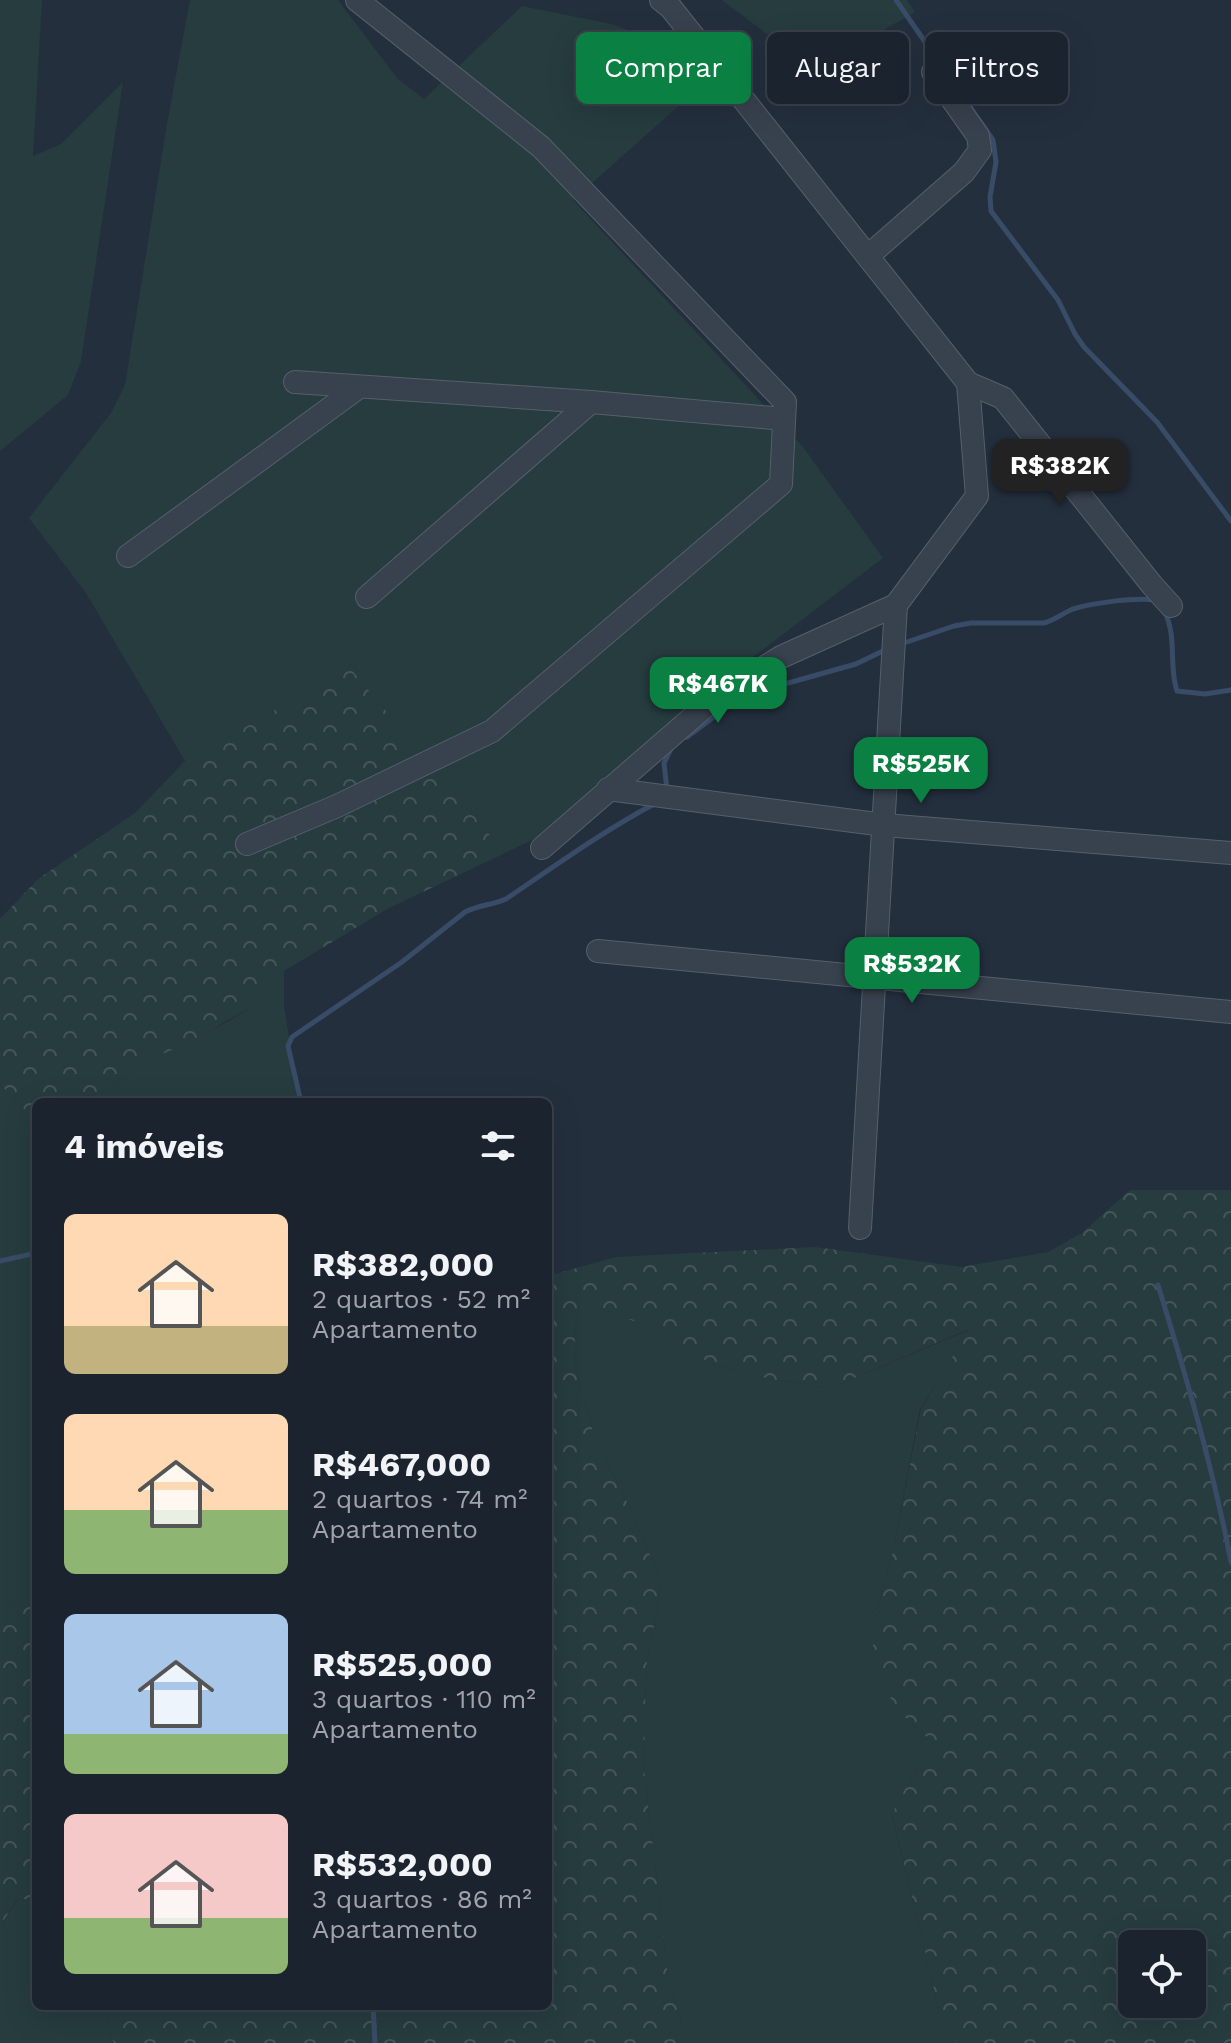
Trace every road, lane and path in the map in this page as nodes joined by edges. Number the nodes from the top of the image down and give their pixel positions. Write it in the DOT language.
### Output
graph roads {
  1 [pos="357,0"];
  2 [pos="661,0"];
  3 [pos="956,104"];
  4 [pos="868,256"];
  5 [pos="295,382"];
  6 [pos="968,383"];
  7 [pos="359,387"];
  8 [pos="591,402"];
  9 [pos="784,419"];
  10 [pos="128,556"];
  11 [pos="367,597"];
  12 [pos="896,605"];
  13 [pos="1171,606"];
  14 [pos="608,789"];
  15 [pos="884,825"];
  16 [pos="247,844"];
  17 [pos="542,848"];
  18 [pos="1231,853"];
  19 [pos="598,951"];
  20 [pos="875,978"];
  21 [pos="1231,1012"];
  22 [pos="860,1228"];
  1 -- 9 [label="street"];
  2 -- 4 [label="street"];
  3 -- 4 [label="street"];
  4 -- 6 [label="street"];
  5 -- 7 [label="street"];
  6 -- 12 [label="street"];
  6 -- 13 [label="street"];
  7 -- 8 [label="street"];
  7 -- 10 [label="street"];
  8 -- 9 [label="street"];
  8 -- 11 [label="street"];
  9 -- 16 [label="street"];
  12 -- 14 [label="street"];
  12 -- 15 [label="street"];
  14 -- 15 [label="street"];
  14 -- 17 [label="street"];
  15 -- 18 [label="street"];
  15 -- 20 [label="street"];
  19 -- 20 [label="street"];
  20 -- 21 [label="street"];
  20 -- 22 [label="street"];
}
